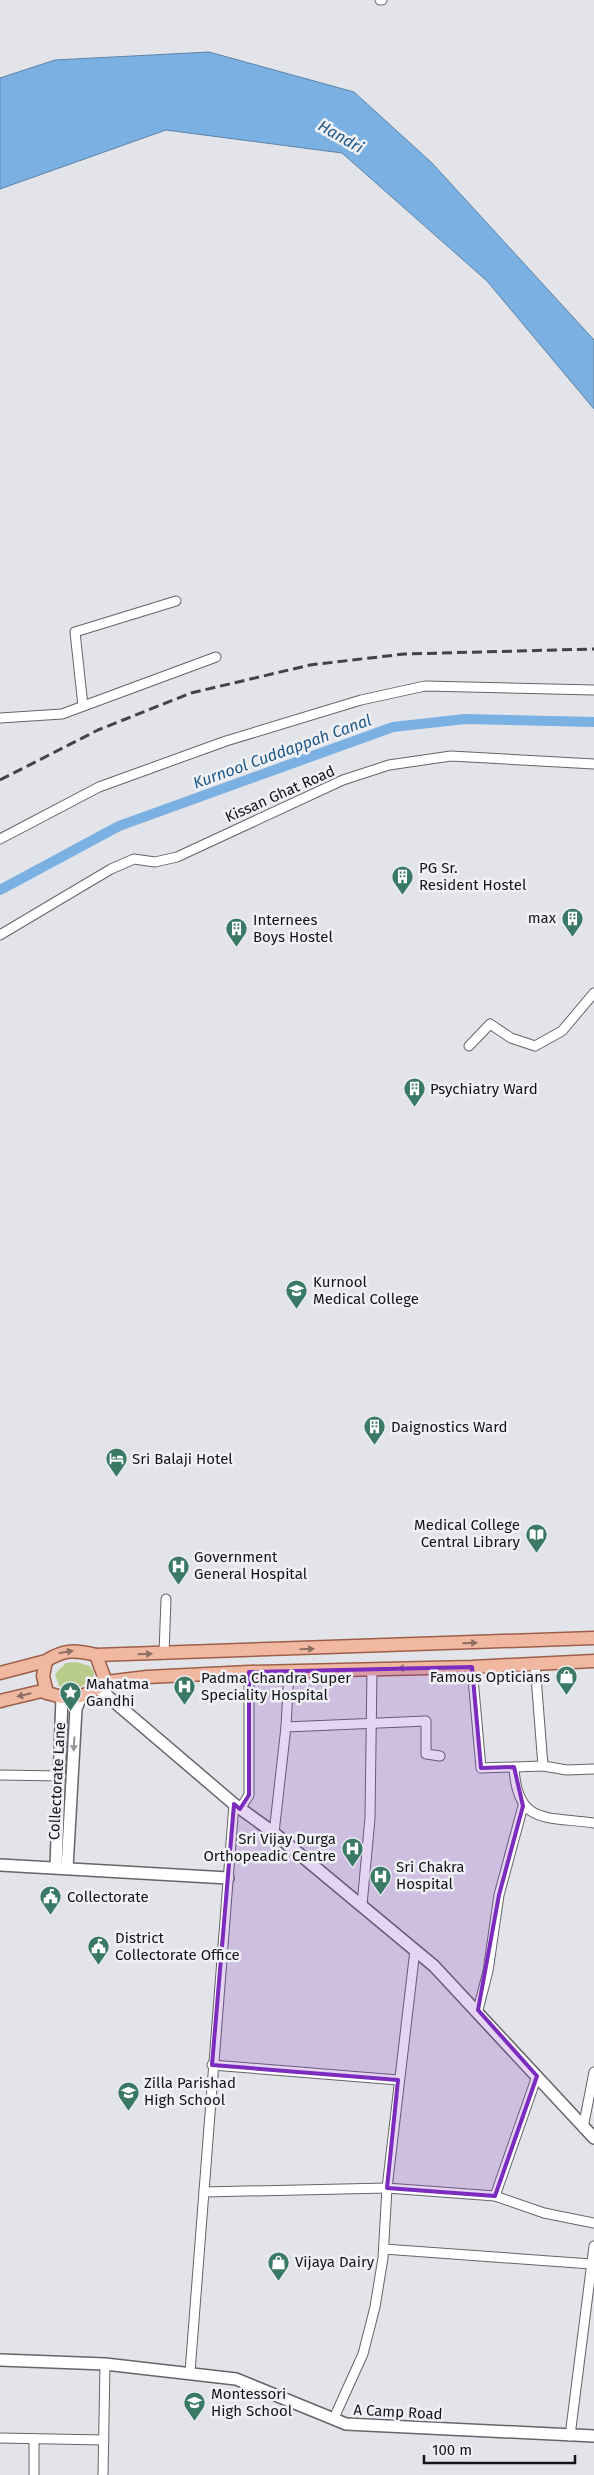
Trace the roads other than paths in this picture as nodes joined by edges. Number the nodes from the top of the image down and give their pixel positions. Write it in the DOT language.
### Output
graph roads {
  1 [pos="176,601"];
  2 [pos="216,658"];
  3 [pos="594,690"];
  4 [pos="84,706"];
  5 [pos="0,718"];
  6 [pos="594,764"];
  7 [pos="0,839"];
  8 [pos="0,935"];
  9 [pos="594,993"];
  10 [pos="469,1046"];
  11 [pos="166,1599"];
  12 [pos="594,1638"];
  13 [pos="164,1654"];
  14 [pos="96,1655"];
  15 [pos="46,1660"];
  16 [pos="594,1661"];
  17 [pos="535,1664"];
  18 [pos="472,1667"];
  19 [pos="372,1669"];
  20 [pos="289,1671"];
  21 [pos="248,1672"];
  22 [pos="0,1673"];
  23 [pos="102,1685"];
  24 [pos="47,1693"];
  25 [pos="81,1696"];
  26 [pos="62,1697"];
  27 [pos="0,1701"];
  28 [pos="371,1723"];
  29 [pos="286,1727"];
  30 [pos="440,1756"];
  31 [pos="543,1766"];
  32 [pos="514,1767"];
  33 [pos="594,1769"];
  34 [pos="0,1775"];
  35 [pos="67,1776"];
  36 [pos="523,1806"];
  37 [pos="237,1807"];
  38 [pos="594,1823"];
  39 [pos="274,1833"];
  40 [pos="0,1865"];
  41 [pos="62,1868"];
  42 [pos="228,1878"];
  43 [pos="362,1905"];
  44 [pos="415,1950"];
  45 [pos="478,2010"];
  46 [pos="212,2065"];
  47 [pos="594,2072"];
  48 [pos="537,2076"];
  49 [pos="398,2080"];
  50 [pos="584,2128"];
  51 [pos="594,2138"];
  52 [pos="387,2188"];
  53 [pos="204,2192"];
  54 [pos="495,2196"];
  55 [pos="594,2223"];
  56 [pos="594,2246"];
  57 [pos="384,2249"];
  58 [pos="592,2264"];
  59 [pos="0,2360"];
  60 [pos="105,2364"];
  61 [pos="190,2372"];
  62 [pos="334,2418"];
  63 [pos="570,2436"];
  64 [pos="594,2436"];
  65 [pos="0,2438"];
  66 [pos="34,2439"];
  67 [pos="104,2440"];
  68 [pos="34,2475"];
  69 [pos="104,2475"];
  1 -- 4 [label="street"];
  2 -- 4 [label="street"];
  3 -- 7 [label="street"];
  4 -- 5 [label="street"];
  6 -- 8 [label="street, Kissan Ghat Road"];
  9 -- 10 [label="street"];
  11 -- 13 [label="street"];
  13 -- 12 [label="main road, one-way"];
  14 -- 13 [label="main road, one-way"];
  15 -- 14 [label="main road, one-way"];
  14 -- 23 [label="main road"];
  15 -- 22 [label="main road"];
  15 -- 24 [label="main road"];
  16 -- 17 [label="main road"];
  17 -- 18 [label="main road"];
  17 -- 31 [label="street"];
  18 -- 19 [label="main road, one-way"];
  18 -- 32 [label="street"];
  19 -- 20 [label="main road"];
  19 -- 28 [label="street"];
  20 -- 21 [label="main road"];
  20 -- 29 [label="street"];
  21 -- 23 [label="main road"];
  21 -- 37 [label="street"];
  23 -- 25 [label="main road"];
  23 -- 37 [label="street"];
  24 -- 26 [label="main road"];
  24 -- 27 [label="main road, one-way"];
  25 -- 26 [label="main road"];
  25 -- 35 [label="street, Collectorate Lane, one-way"];
  26 -- 35 [label="street, Collectorate Lane"];
  28 -- 29 [label="street"];
  28 -- 30 [label="street"];
  28 -- 43 [label="street"];
  29 -- 39 [label="street"];
  31 -- 32 [label="street"];
  31 -- 33 [label="street"];
  32 -- 36 [label="street"];
  34 -- 35 [label="street"];
  35 -- 41 [label="street, Collectorate Lane"];
  36 -- 38 [label="street"];
  36 -- 45 [label="street"];
  37 -- 39 [label="street"];
  37 -- 42 [label="street"];
  39 -- 43 [label="street"];
  40 -- 41 [label="street"];
  41 -- 42 [label="street"];
  42 -- 46 [label="street"];
  43 -- 44 [label="street"];
  44 -- 45 [label="street"];
  44 -- 49 [label="street"];
  45 -- 48 [label="street"];
  46 -- 49 [label="street"];
  46 -- 53 [label="street"];
  47 -- 50 [label="street"];
  48 -- 50 [label="street"];
  48 -- 54 [label="street"];
  49 -- 52 [label="street"];
  50 -- 51 [label="street"];
  52 -- 53 [label="street"];
  52 -- 54 [label="street"];
  52 -- 57 [label="street"];
  53 -- 61 [label="street"];
  54 -- 55 [label="street"];
  56 -- 58 [label="street"];
  57 -- 58 [label="street"];
  57 -- 62 [label="street"];
  58 -- 63 [label="street"];
  59 -- 60 [label="street, A Camp Road"];
  60 -- 61 [label="street, A Camp Road"];
  60 -- 67 [label="street"];
  61 -- 62 [label="street, A Camp Road"];
  62 -- 63 [label="street, A Camp Road"];
  63 -- 64 [label="street, A Camp Road"];
  65 -- 66 [label="street"];
  66 -- 67 [label="street"];
  66 -- 68 [label="street"];
  67 -- 69 [label="street"];
}
